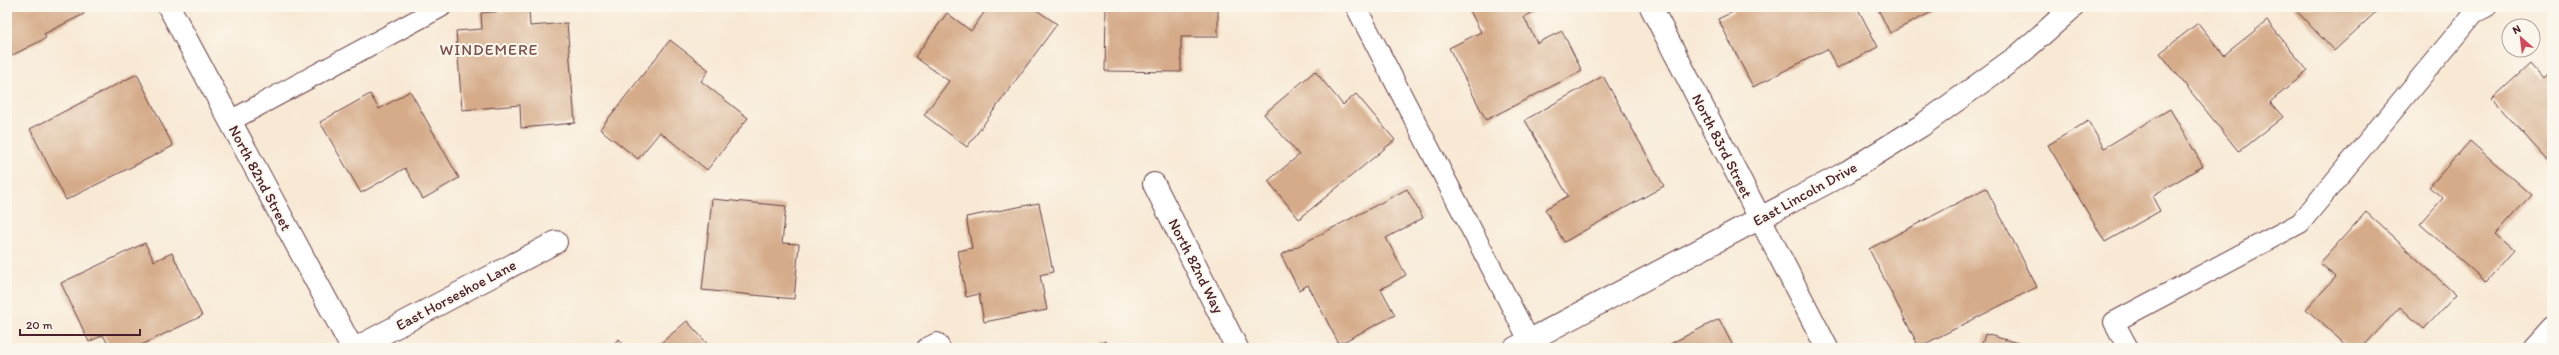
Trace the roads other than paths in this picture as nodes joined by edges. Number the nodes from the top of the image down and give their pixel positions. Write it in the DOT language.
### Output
graph roads {
  1 [pos="169,7"];
  2 [pos="441,7"];
  3 [pos="1356,7"];
  4 [pos="1651,7"];
  5 [pos="2073,7"];
  6 [pos="2486,7"];
  7 [pos="230,121"];
  8 [pos="1154,184"];
  9 [pos="1761,219"];
  10 [pos="556,242"];
  11 [pos="2552,328"];
  12 [pos="1525,346"];
  13 [pos="352,348"];
  14 [pos="356,348"];
  15 [pos="927,348"];
  16 [pos="940,348"];
  17 [pos="1237,348"];
  18 [pos="1827,348"];
  19 [pos="2128,348"];
  20 [pos="2534,348"];
  1 -- 7 [label="street, North 82nd Street"];
  2 -- 7 [label="lane"];
  3 -- 12 [label="lane"];
  4 -- 9 [label="street, North 83rd Street"];
  5 -- 9 [label="street, East Lincoln Drive"];
  6 -- 19 [label="lane"];
  7 -- 13 [label="street, North 82nd Street"];
  8 -- 17 [label="street, North 82nd Way"];
  9 -- 12 [label="street, East Lincoln Drive"];
  9 -- 18 [label="street, North 83rd Street"];
  10 -- 14 [label="street, East Horseshoe Lane"];
  11 -- 20 [label="street"];
  15 -- 16 [label="lane"];
}
